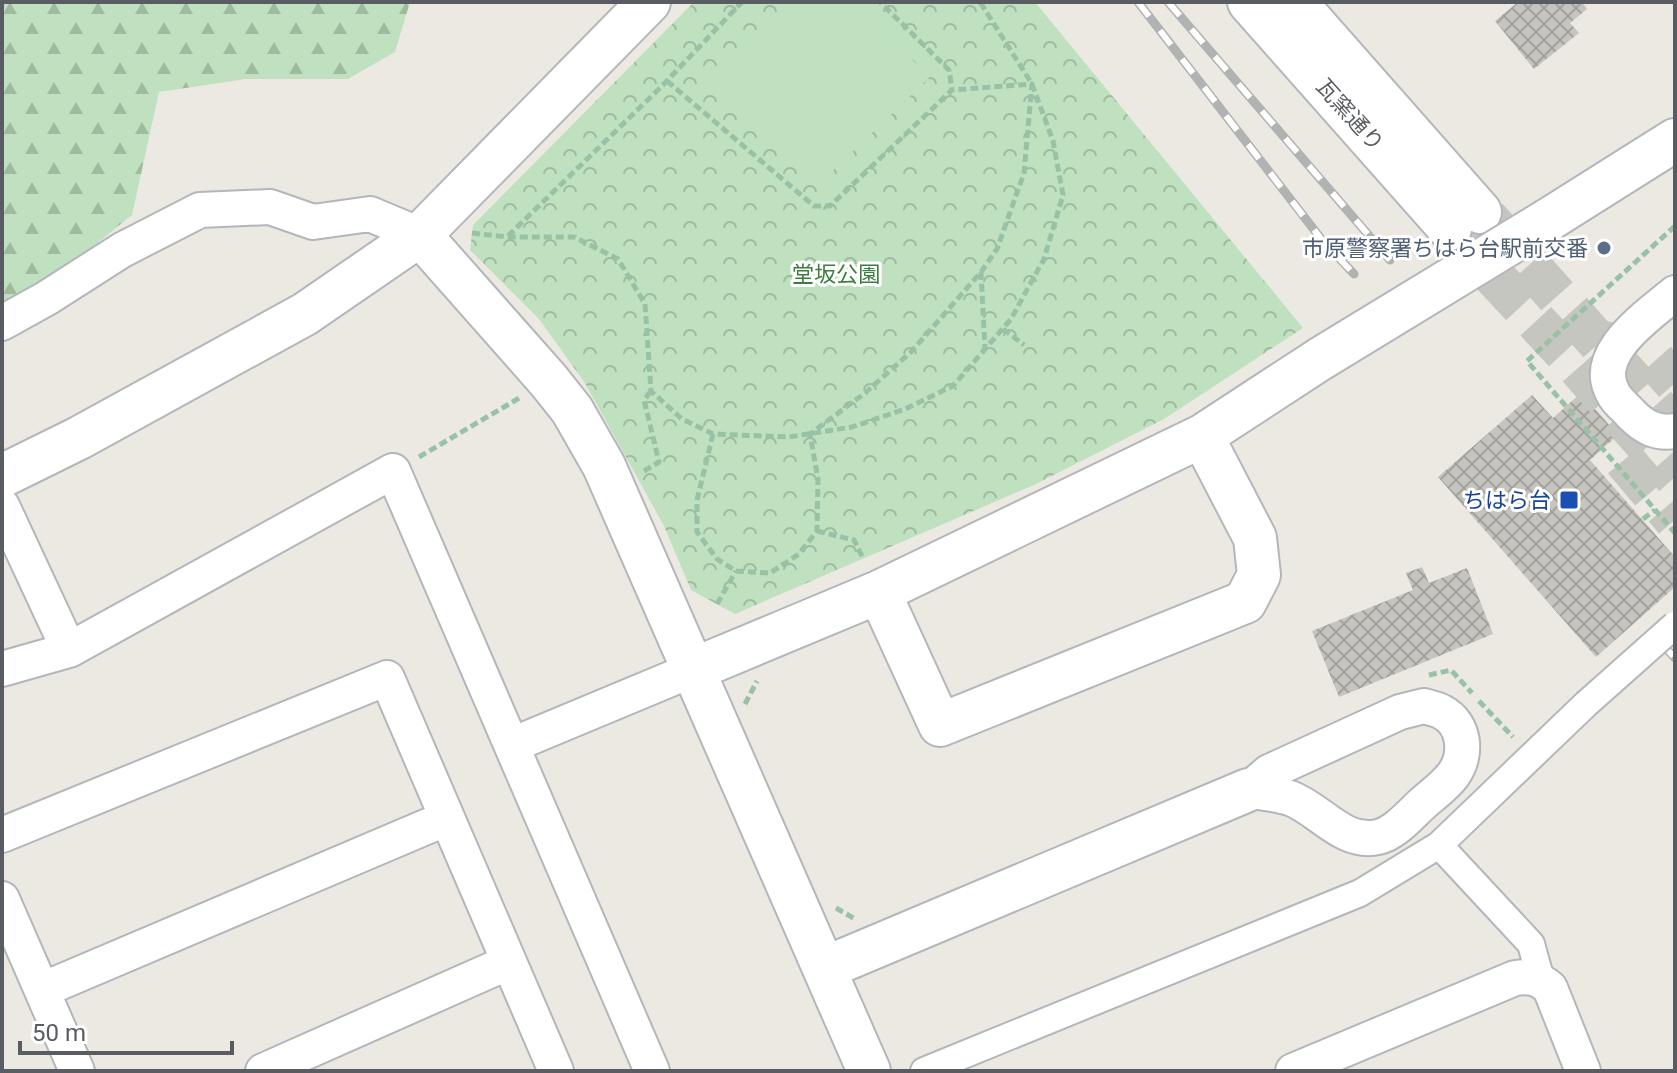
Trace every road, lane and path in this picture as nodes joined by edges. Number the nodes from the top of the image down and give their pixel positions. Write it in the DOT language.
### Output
graph roads {
  1 [pos="649,2"];
  2 [pos="742,2"];
  3 [pos="880,2"];
  4 [pos="980,2"];
  5 [pos="1249,2"];
  6 [pos="1295,2"];
  7 [pos="667,81"];
  8 [pos="1032,84"];
  9 [pos="952,90"];
  10 [pos="1675,140"];
  11 [pos="472,233"];
  12 [pos="420,235"];
  13 [pos="507,237"];
  14 [pos="981,272"];
  15 [pos="1675,293"];
  16 [pos="2,323"];
  17 [pos="1003,329"];
  18 [pos="1024,345"];
  19 [pos="985,350"];
  20 [pos="549,381"];
  21 [pos="651,391"];
  22 [pos="1675,431"];
  23 [pos="713,434"];
  24 [pos="810,434"];
  25 [pos="1202,436"];
  26 [pos="393,471"];
  27 [pos="2,476"];
  28 [pos="637,476"];
  29 [pos="2,506"];
  30 [pos="1655,510"];
  31 [pos="1643,519"];
  32 [pos="817,531"];
  33 [pos="736,571"];
  34 [pos="871,575"];
  35 [pos="717,604"];
  36 [pos="1675,625"];
  37 [pos="69,650"];
  38 [pos="2,669"];
  39 [pos="692,670"];
  40 [pos="1428,676"];
  41 [pos="758,679"];
  42 [pos="741,713"];
  43 [pos="512,745"];
  44 [pos="1531,756"];
  45 [pos="1248,790"];
  46 [pos="447,818"];
  47 [pos="2,835"];
  48 [pos="1439,845"];
  49 [pos="2,899"];
  50 [pos="832,905"];
  51 [pos="866,920"];
  52 [pos="509,962"];
  53 [pos="825,968"];
  54 [pos="1541,980"];
  55 [pos="42,990"];
  56 [pos="77,1071"];
  57 [pos="263,1071"];
  58 [pos="556,1071"];
  59 [pos="652,1071"];
  60 [pos="869,1071"];
  61 [pos="924,1071"];
  62 [pos="1293,1071"];
  63 [pos="1583,1071"];
  1 -- 12 [label="street"];
  2 -- 7 [label="path"];
  3 -- 9 [label="path"];
  4 -- 8 [label="path"];
  5 -- 6 [label="street, 瓦窯通り"];
  7 -- 9 [label="path"];
  7 -- 13 [label="path"];
  8 -- 9 [label="path"];
  8 -- 14 [label="path"];
  8 -- 17 [label="path"];
  10 -- 25 [label="street, bridge"];
  11 -- 13 [label="path"];
  12 -- 16 [label="street"];
  12 -- 20 [label="street"];
  12 -- 27 [label="street"];
  13 -- 21 [label="path"];
  14 -- 19 [label="path"];
  14 -- 24 [label="path"];
  15 -- 22 [label="street"];
  17 -- 18 [label="path"];
  17 -- 19 [label="path"];
  19 -- 24 [label="path"];
  20 -- 26 [label="path"];
  20 -- 39 [label="street"];
  21 -- 23 [label="path"];
  21 -- 28 [label="path"];
  23 -- 24 [label="path"];
  23 -- 33 [label="path"];
  24 -- 32 [label="path"];
  25 -- 34 [label="street"];
  25 -- 34 [label="street"];
  26 -- 37 [label="street"];
  26 -- 43 [label="street"];
  29 -- 37 [label="street"];
  30 -- 31 [label="path"];
  32 -- 33 [label="path"];
  32 -- 34 [label="path"];
  33 -- 35 [label="path"];
  34 -- 39 [label="street"];
  36 -- 44 [label="street, bridge"];
  37 -- 38 [label="street"];
  39 -- 43 [label="street"];
  39 -- 53 [label="street"];
  40 -- 44 [label="path"];
  41 -- 42 [label="path"];
  43 -- 59 [label="street"];
  44 -- 48 [label="street"];
  45 -- 45 [label="street"];
  45 -- 53 [label="street"];
  46 -- 47 [label="street"];
  46 -- 52 [label="street"];
  46 -- 55 [label="street"];
  48 -- 54 [label="street"];
  48 -- 61 [label="street"];
  49 -- 55 [label="street"];
  50 -- 51 [label="path"];
  52 -- 57 [label="street"];
  52 -- 58 [label="street"];
  53 -- 60 [label="street"];
  54 -- 62 [label="street"];
  54 -- 63 [label="street"];
  55 -- 56 [label="street"];
}
